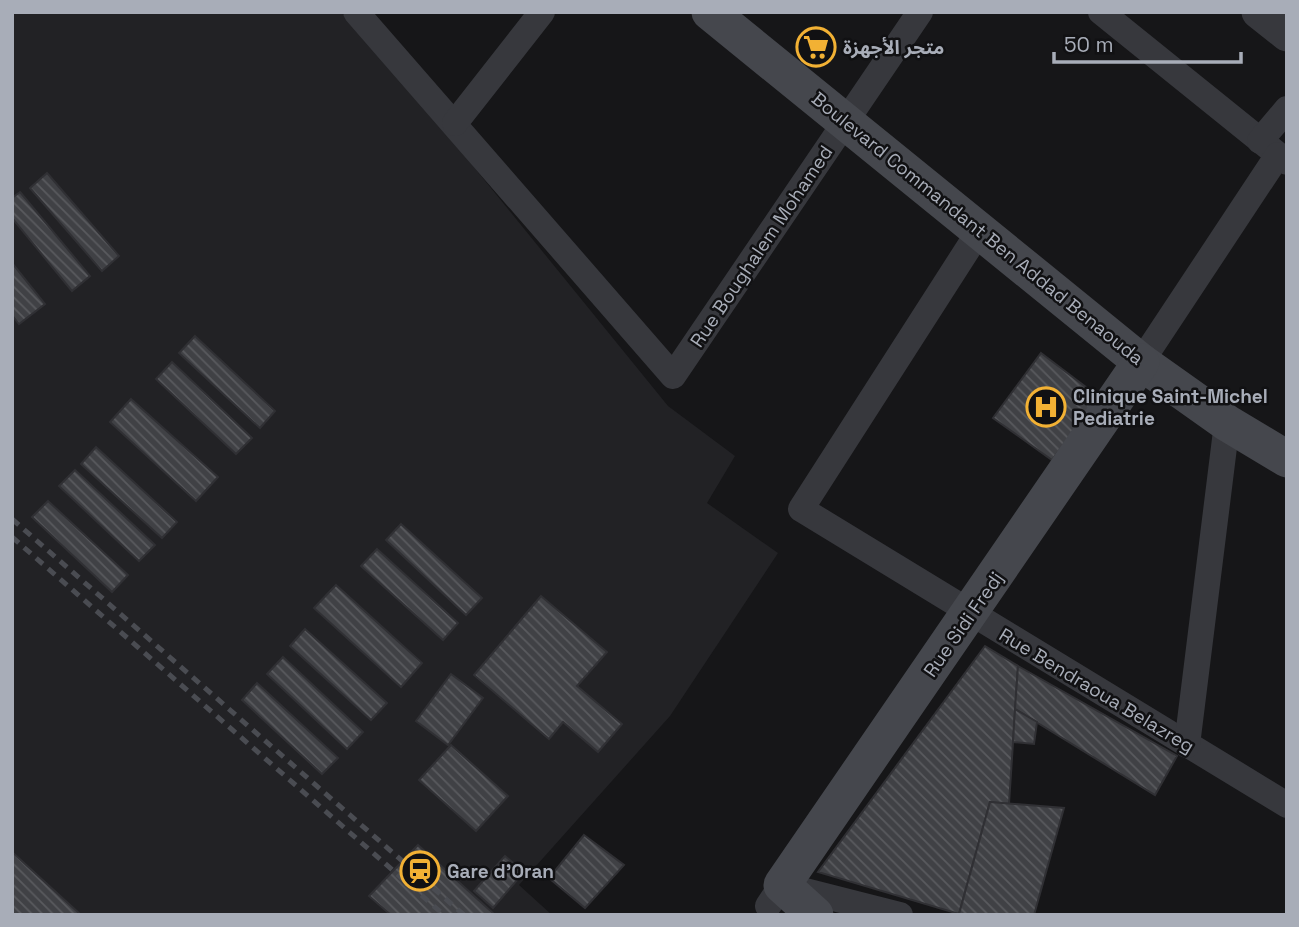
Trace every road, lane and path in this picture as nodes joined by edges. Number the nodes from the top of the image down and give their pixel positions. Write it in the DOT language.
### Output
graph roads {
  1 [pos="356,12"];
  2 [pos="542,12"];
  3 [pos="710,12"];
  4 [pos="920,12"];
  5 [pos="1101,12"];
  6 [pos="1258,12"];
  7 [pos="1287,35"];
  8 [pos="1287,109"];
  9 [pos="846,121"];
  10 [pos="455,123"];
  11 [pos="1275,153"];
  12 [pos="980,230"];
  13 [pos="1141,362"];
  14 [pos="1227,423"];
  15 [pos="1287,459"];
  16 [pos="971,614"];
  17 [pos="1187,745"];
  18 [pos="1287,805"];
  19 [pos="768,905"];
  20 [pos="815,915"];
  21 [pos="900,915"];
  1 -- 10 [label="street"];
  2 -- 10 [label="street"];
  3 -- 9 [label="main road, Boulevard Commandant Ben Addad Benaouda"];
  4 -- 9 [label="street, Rue Boughalem Mohamed"];
  5 -- 11 [label="street"];
  6 -- 7 [label="street"];
  8 -- 11 [label="street"];
  9 -- 10 [label="street, Rue Boughalem Mohamed"];
  9 -- 12 [label="main road, Boulevard Commandant Ben Addad Benaouda"];
  11 -- 13 [label="street"];
  12 -- 13 [label="main road, Boulevard Commandant Ben Addad Benaouda"];
  12 -- 16 [label="street, Rue Bendraoua Belazreg"];
  13 -- 14 [label="main road, Boulevard Commandant Ben Addad Benaouda"];
  13 -- 16 [label="main road, Rue Sidi Fredj"];
  14 -- 15 [label="main road, Boulevard Commandant Ben Addad Benaouda"];
  14 -- 17 [label="street"];
  16 -- 17 [label="street, Rue Bendraoua Belazreg"];
  16 -- 19 [label="main road, Rue Sidi Fredj"];
  17 -- 18 [label="street, Rue Bendraoua Belazreg"];
  19 -- 20 [label="main road"];
  19 -- 21 [label="street"];
}
